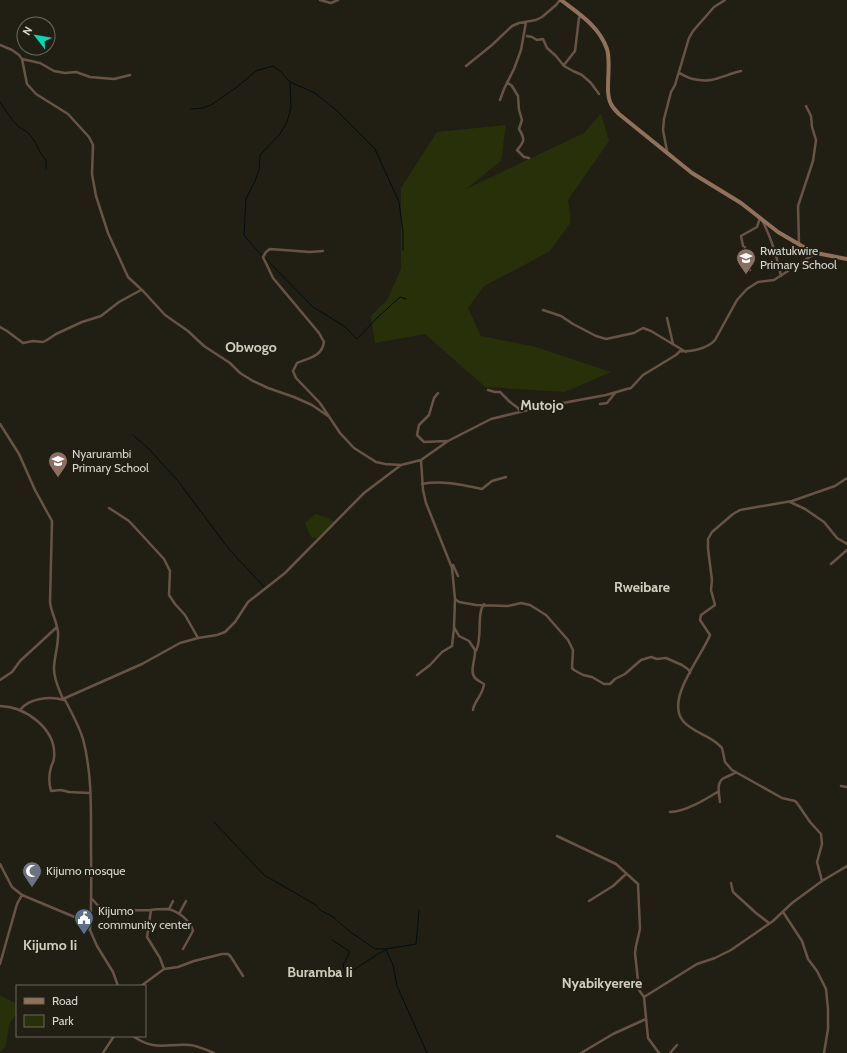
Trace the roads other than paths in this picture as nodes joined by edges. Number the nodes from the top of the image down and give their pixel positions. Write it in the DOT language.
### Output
graph roads {
  1 [pos="320,0"];
  2 [pos="338,0"];
  3 [pos="561,0"];
  4 [pos="725,0"];
  5 [pos="582,15"];
  6 [pos="526,22"];
  7 [pos="526,36"];
  8 [pos="0,45"];
  9 [pos="22,59"];
  10 [pos="564,65"];
  11 [pos="466,66"];
  12 [pos="741,71"];
  13 [pos="679,73"];
  14 [pos="130,75"];
  15 [pos="507,82"];
  16 [pos="600,94"];
  17 [pos="500,100"];
  18 [pos="806,106"];
  19 [pos="667,152"];
  20 [pos="529,158"];
  21 [pos="761,218"];
  22 [pos="799,245"];
  23 [pos="323,251"];
  24 [pos="816,253"];
  25 [pos="847,259"];
  26 [pos="750,270"];
  27 [pos="781,276"];
  28 [pos="141,290"];
  29 [pos="542,310"];
  30 [pos="667,318"];
  31 [pos="0,327"];
  32 [pos="673,344"];
  33 [pos="686,352"];
  34 [pos="488,390"];
  35 [pos="616,392"];
  36 [pos="438,394"];
  37 [pos="600,404"];
  38 [pos="520,412"];
  39 [pos="328,416"];
  40 [pos="0,424"];
  41 [pos="448,442"];
  42 [pos="421,460"];
  43 [pos="401,465"];
  44 [pos="506,477"];
  45 [pos="847,478"];
  46 [pos="422,484"];
  47 [pos="789,502"];
  48 [pos="109,508"];
  49 [pos="847,544"];
  50 [pos="847,550"];
  51 [pos="831,564"];
  52 [pos="452,566"];
  53 [pos="458,576"];
  54 [pos="454,599"];
  55 [pos="484,604"];
  56 [pos="57,626"];
  57 [pos="454,627"];
  58 [pos="198,638"];
  59 [pos="475,652"];
  60 [pos="690,674"];
  61 [pos="417,675"];
  62 [pos="0,680"];
  63 [pos="64,699"];
  64 [pos="0,706"];
  65 [pos="20,710"];
  66 [pos="473,710"];
  67 [pos="736,772"];
  68 [pos="841,786"];
  69 [pos="847,787"];
  70 [pos="719,791"];
  71 [pos="90,793"];
  72 [pos="720,802"];
  73 [pos="670,812"];
  74 [pos="557,836"];
  75 [pos="0,864"];
  76 [pos="847,866"];
  77 [pos="626,874"];
  78 [pos="822,881"];
  79 [pos="731,883"];
  80 [pos="22,895"];
  81 [pos="92,899"];
  82 [pos="173,901"];
  83 [pos="186,901"];
  84 [pos="589,901"];
  85 [pos="151,910"];
  86 [pos="169,910"];
  87 [pos="783,912"];
  88 [pos="179,914"];
  89 [pos="769,923"];
  90 [pos="90,930"];
  91 [pos="184,949"];
  92 [pos="0,964"];
  93 [pos="164,969"];
  94 [pos="243,976"];
  95 [pos="118,985"];
  96 [pos="142,985"];
  97 [pos="644,997"];
  98 [pos="646,1019"];
  99 [pos="113,1037"];
  100 [pos="136,1037"];
  101 [pos="677,1045"];
  102 [pos="103,1053"];
  103 [pos="214,1053"];
  104 [pos="581,1053"];
  105 [pos="659,1053"];
  106 [pos="670,1053"];
  107 [pos="824,1053"];
  1 -- 2 [label="street"];
  3 -- 5 [label="street"];
  3 -- 6 [label="street"];
  4 -- 13 [label="street"];
  5 -- 10 [label="street"];
  5 -- 19 [label="street"];
  6 -- 11 [label="street"];
  6 -- 15 [label="street"];
  7 -- 10 [label="street"];
  8 -- 9 [label="street"];
  9 -- 14 [label="street"];
  9 -- 28 [label="street"];
  10 -- 16 [label="street"];
  12 -- 13 [label="street"];
  13 -- 19 [label="street"];
  15 -- 17 [label="street"];
  15 -- 20 [label="street"];
  18 -- 22 [label="street"];
  19 -- 21 [label="street"];
  21 -- 22 [label="street"];
  21 -- 26 [label="street"];
  21 -- 27 [label="street"];
  22 -- 24 [label="street"];
  23 -- 39 [label="street"];
  24 -- 25 [label="street"];
  24 -- 27 [label="street"];
  27 -- 33 [label="street"];
  28 -- 31 [label="street"];
  28 -- 39 [label="street"];
  29 -- 32 [label="street"];
  30 -- 32 [label="street"];
  32 -- 33 [label="street"];
  33 -- 35 [label="street"];
  34 -- 38 [label="street"];
  35 -- 37 [label="street"];
  35 -- 38 [label="street"];
  36 -- 41 [label="street"];
  38 -- 41 [label="street"];
  39 -- 43 [label="street"];
  40 -- 56 [label="street"];
  41 -- 42 [label="street"];
  42 -- 43 [label="street"];
  42 -- 46 [label="street"];
  43 -- 58 [label="street"];
  44 -- 46 [label="street"];
  45 -- 47 [label="street"];
  46 -- 52 [label="street"];
  47 -- 49 [label="street"];
  47 -- 60 [label="street"];
  48 -- 58 [label="street"];
  50 -- 51 [label="street"];
  52 -- 53 [label="street"];
  52 -- 54 [label="street"];
  54 -- 55 [label="street"];
  54 -- 57 [label="street"];
  55 -- 59 [label="street"];
  55 -- 60 [label="street"];
  56 -- 62 [label="street"];
  56 -- 63 [label="street"];
  57 -- 59 [label="street"];
  57 -- 61 [label="street"];
  58 -- 63 [label="street"];
  59 -- 66 [label="street"];
  60 -- 67 [label="street"];
  63 -- 65 [label="street"];
  63 -- 71 [label="street"];
  64 -- 65 [label="street"];
  65 -- 71 [label="street"];
  67 -- 70 [label="street"];
  67 -- 78 [label="street"];
  68 -- 69 [label="street"];
  70 -- 72 [label="street"];
  70 -- 73 [label="street"];
  71 -- 81 [label="street"];
  74 -- 77 [label="street"];
  75 -- 80 [label="street"];
  76 -- 78 [label="street"];
  77 -- 84 [label="street"];
  77 -- 97 [label="street"];
  78 -- 87 [label="street"];
  79 -- 89 [label="street"];
  80 -- 90 [label="street"];
  80 -- 92 [label="street"];
  81 -- 85 [label="street"];
  81 -- 90 [label="street"];
  82 -- 86 [label="street"];
  83 -- 88 [label="street"];
  85 -- 86 [label="street"];
  85 -- 93 [label="street"];
  86 -- 88 [label="street"];
  87 -- 89 [label="street"];
  87 -- 107 [label="street"];
  88 -- 91 [label="street"];
  89 -- 97 [label="street"];
  90 -- 95 [label="street"];
  93 -- 94 [label="street"];
  93 -- 96 [label="street"];
  97 -- 98 [label="street"];
  98 -- 104 [label="street"];
  98 -- 105 [label="street"];
  99 -- 102 [label="street"];
  100 -- 103 [label="street"];
  101 -- 106 [label="street"];
}
